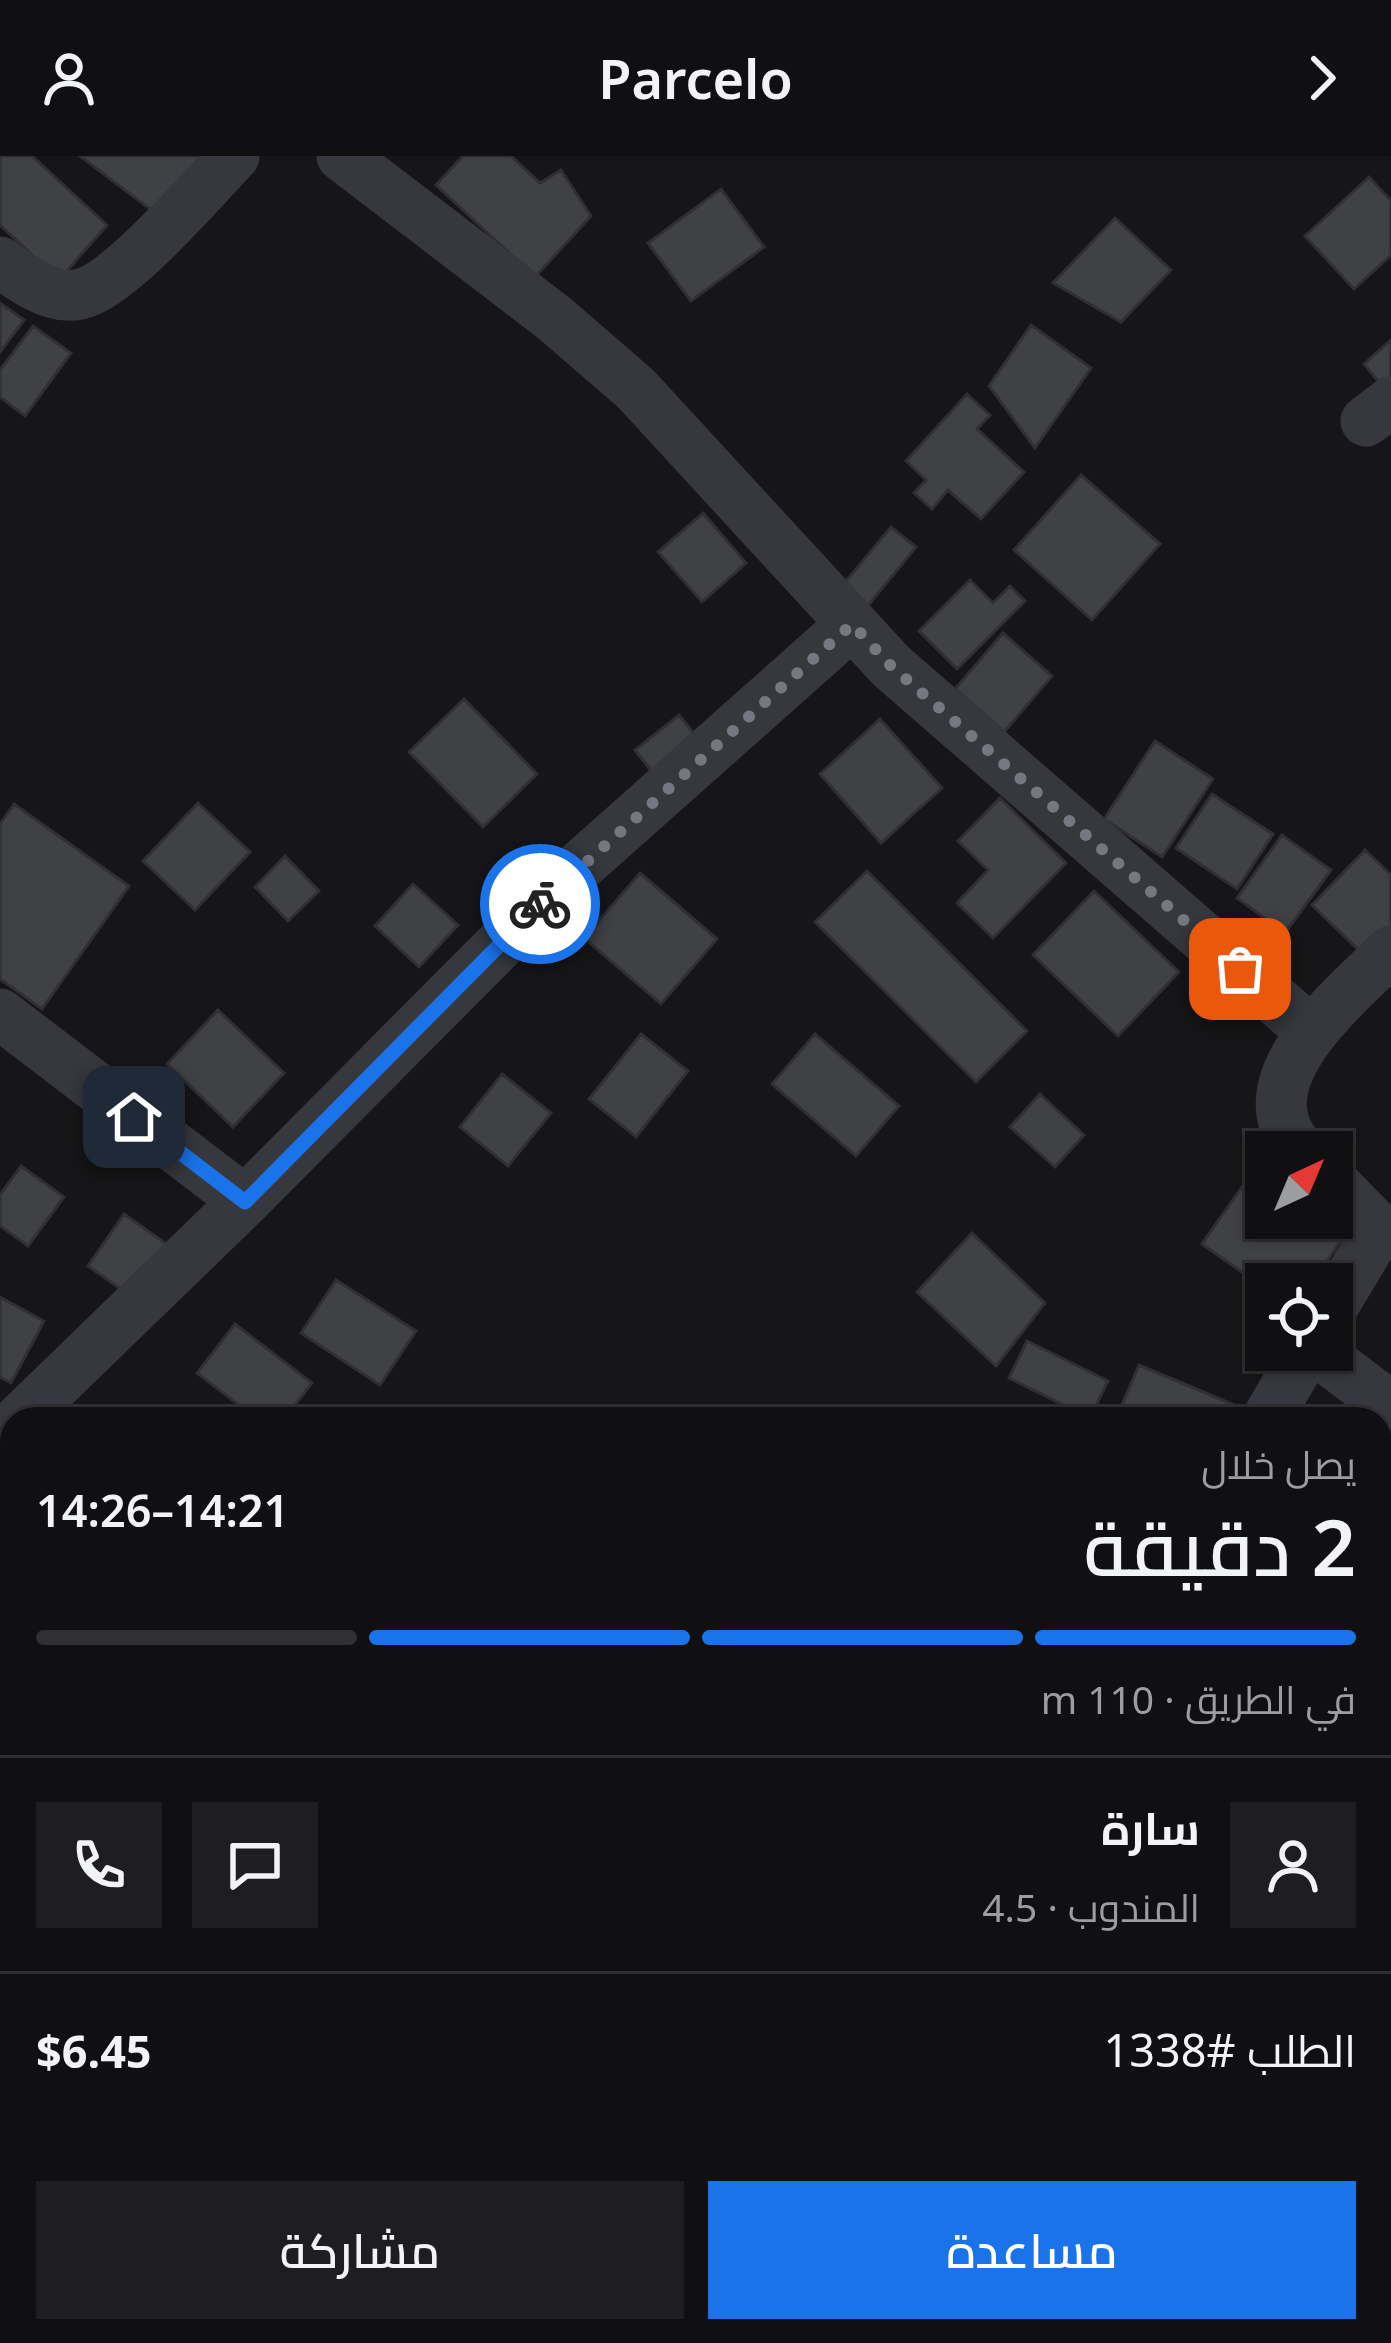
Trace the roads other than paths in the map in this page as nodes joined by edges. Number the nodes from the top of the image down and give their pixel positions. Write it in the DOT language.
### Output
graph roads {
  1 [pos="234,156"];
  2 [pos="341,156"];
  3 [pos="0,262"];
  4 [pos="852,624"];
  5 [pos="1391,951"];
  6 [pos="0,1014"];
  7 [pos="1311,1031"];
  8 [pos="1287,1131"];
  9 [pos="245,1202"];
  10 [pos="1353,1202"];
  11 [pos="1353,1274"];
  12 [pos="1295,1371"];
  13 [pos="1344,1371"];
  14 [pos="32,1407"];
  15 [pos="1274,1407"];
  16 [pos="1391,1407"];
  1 -- 3 [label="street"];
  2 -- 4 [label="street"];
  4 -- 7 [label="street"];
  4 -- 9 [label="street"];
  5 -- 7 [label="street"];
  6 -- 9 [label="street"];
  7 -- 8 [label="street"];
  9 -- 14 [label="street"];
  10 -- 11 [label="street"];
  12 -- 15 [label="street"];
  13 -- 16 [label="street"];
}
